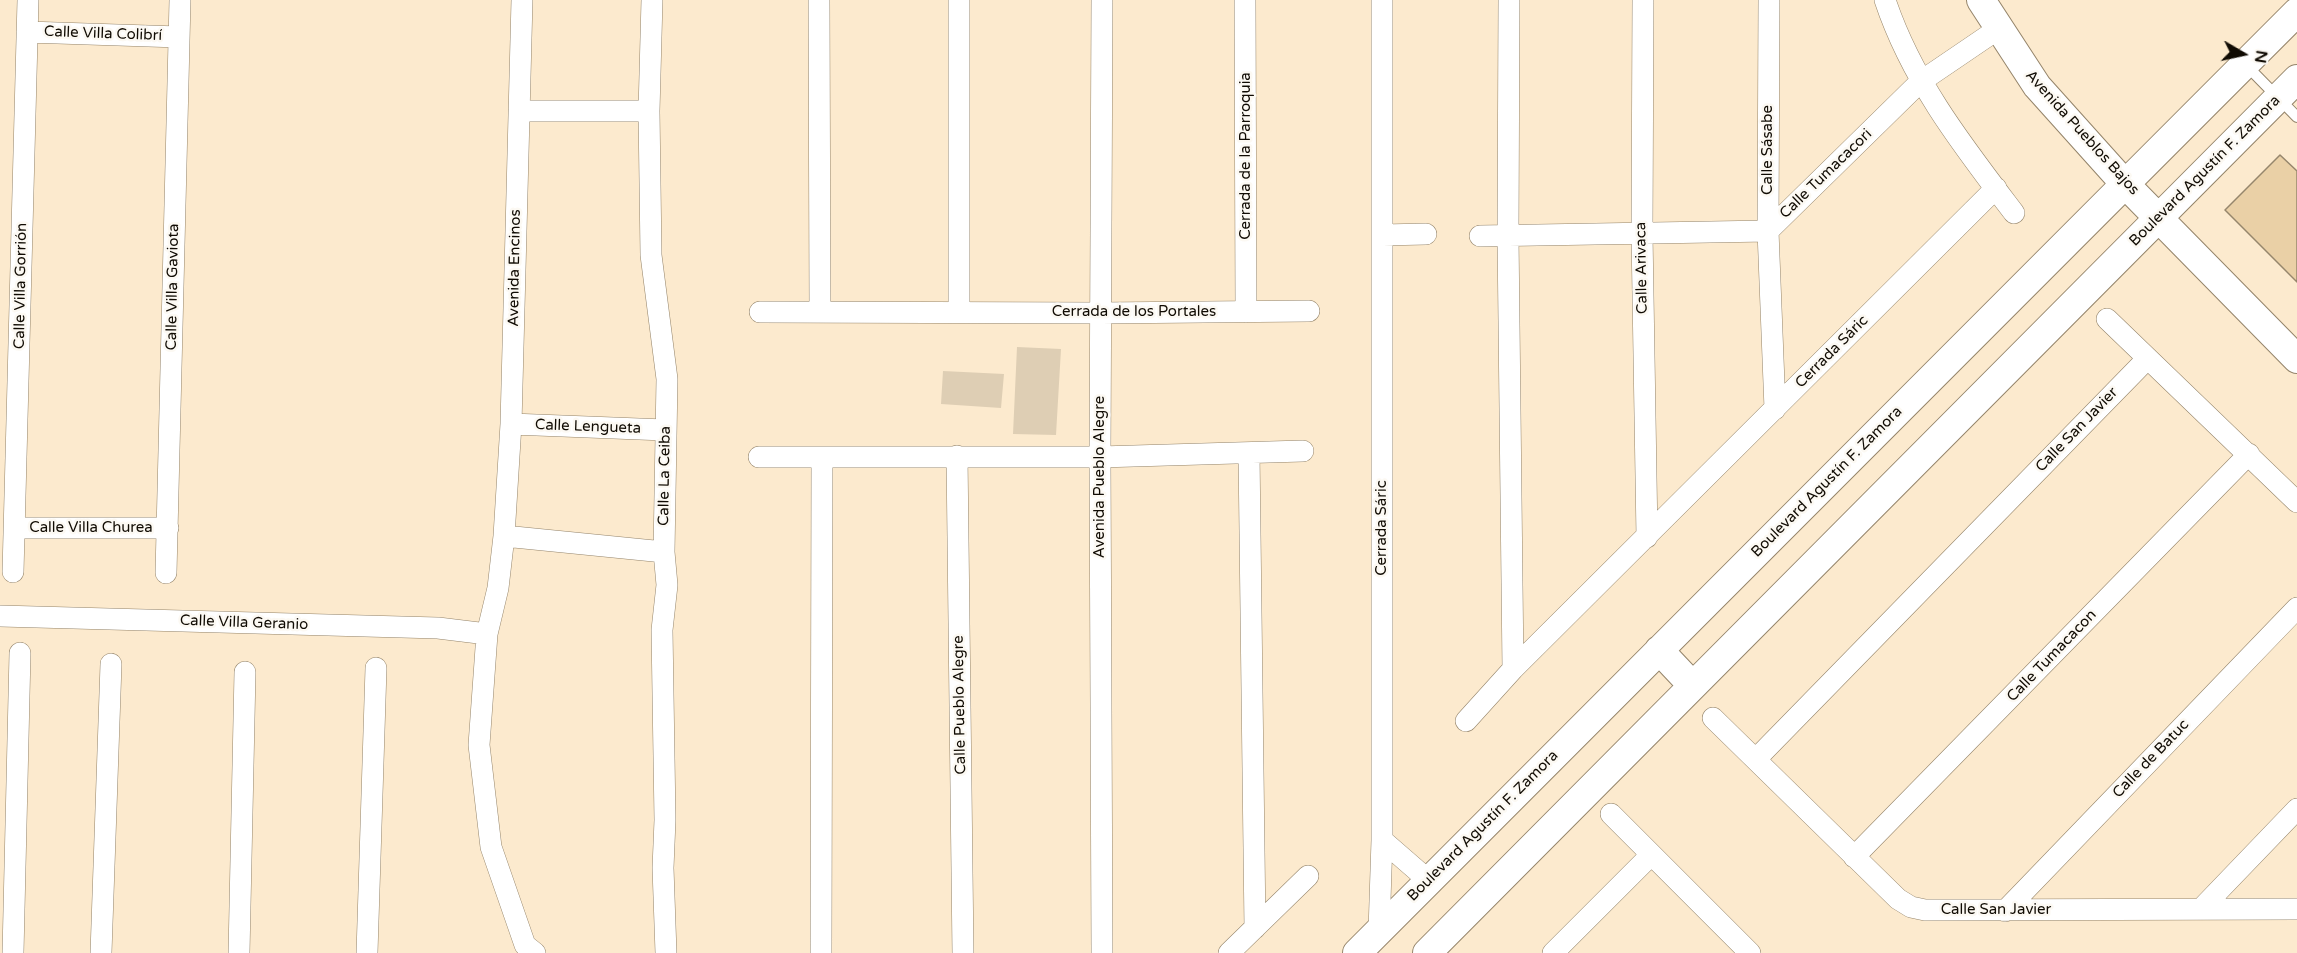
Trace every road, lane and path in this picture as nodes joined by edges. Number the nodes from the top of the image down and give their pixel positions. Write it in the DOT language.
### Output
graph roads {
  1 [pos="28,0"];
  2 [pos="180,0"];
  3 [pos="522,0"];
  4 [pos="652,0"];
  5 [pos="819,0"];
  6 [pos="959,0"];
  7 [pos="1102,0"];
  8 [pos="1245,0"];
  9 [pos="1382,0"];
  10 [pos="1509,0"];
  11 [pos="1643,0"];
  12 [pos="1769,0"];
  13 [pos="1885,0"];
  14 [pos="1981,0"];
  15 [pos="2297,12"];
  16 [pos="1998,29"];
  17 [pos="27,32"];
  18 [pos="179,37"];
  19 [pos="2245,64"];
  20 [pos="1920,82"];
  21 [pos="2291,98"];
  22 [pos="519,111"];
  23 [pos="649,111"];
  24 [pos="2125,184"];
  25 [pos="1996,188"];
  26 [pos="2014,213"];
  27 [pos="2159,218"];
  28 [pos="1768,231"];
  29 [pos="1426,234"];
  30 [pos="1642,234"];
  31 [pos="1383,235"];
  32 [pos="1480,236"];
  33 [pos="1508,236"];
  34 [pos="959,311"];
  35 [pos="1309,311"];
  36 [pos="760,312"];
  37 [pos="820,312"];
  38 [pos="1246,312"];
  39 [pos="1101,313"];
  40 [pos="2108,320"];
  41 [pos="2147,359"];
  42 [pos="2297,359"];
  43 [pos="1775,409"];
  44 [pos="511,424"];
  45 [pos="665,430"];
  46 [pos="1303,451"];
  47 [pos="1249,453"];
  48 [pos="2249,454"];
  49 [pos="957,456"];
  50 [pos="759,457"];
  51 [pos="1100,457"];
  52 [pos="822,458"];
  53 [pos="2297,502"];
  54 [pos="15,528"];
  55 [pos="168,528"];
  56 [pos="504,536"];
  57 [pos="1647,537"];
  58 [pos="664,552"];
  59 [pos="13,572"];
  60 [pos="166,573"];
  61 [pos="2297,608"];
  62 [pos="0,616"];
  63 [pos="487,634"];
  64 [pos="1659,650"];
  65 [pos="20,653"];
  66 [pos="111,664"];
  67 [pos="376,668"];
  68 [pos="1513,669"];
  69 [pos="245,672"];
  70 [pos="1692,685"];
  71 [pos="1713,718"];
  72 [pos="1466,721"];
  73 [pos="1756,758"];
  74 [pos="2297,809"];
  75 [pos="1611,813"];
  76 [pos="1382,840"];
  77 [pos="1651,855"];
  78 [pos="1854,857"];
  79 [pos="1308,876"];
  80 [pos="1428,880"];
  81 [pos="2201,909"];
  82 [pos="2297,909"];
  83 [pos="2005,911"];
  84 [pos="1255,928"];
  85 [pos="1378,931"];
  86 [pos="1744,951"];
  87 [pos="9,952"];
  88 [pos="101,953"];
  89 [pos="239,953"];
  90 [pos="367,953"];
  91 [pos="535,953"];
  92 [pos="666,953"];
  93 [pos="821,953"];
  94 [pos="963,953"];
  95 [pos="1102,953"];
  96 [pos="1229,953"];
  97 [pos="1357,953"];
  98 [pos="1427,953"];
  99 [pos="1553,953"];
  1 -- 17 [label="street, Calle Villa Gorrión"];
  2 -- 18 [label="street, Calle Villa Gaviota"];
  3 -- 22 [label="street, Avenida Encinos"];
  4 -- 23 [label="street, Calle La Ceiba"];
  5 -- 37 [label="street"];
  6 -- 34 [label="street"];
  7 -- 39 [label="street, Avenida Pueblo Alegre"];
  8 -- 38 [label="street, Cerrada de la Parroquia"];
  9 -- 31 [label="street, Cerrada Sáric"];
  10 -- 33 [label="street"];
  11 -- 30 [label="street, Calle Arivaca"];
  12 -- 28 [label="street, Calle Sásabe"];
  13 -- 20 [label="street"];
  14 -- 16 [label="street, Avenida Pueblos Bajos"];
  15 -- 19 [label="street, Boulevard Agustín F. Zamora"];
  16 -- 20 [label="street, Calle Tumacacori"];
  16 -- 24 [label="street, Avenida Pueblos Bajos"];
  17 -- 18 [label="street, Calle Villa Colibrí"];
  17 -- 54 [label="street, Calle Villa Gorrión"];
  18 -- 55 [label="street, Calle Villa Gaviota"];
  19 -- 21 [label="lane"];
  19 -- 24 [label="street, Boulevard Agustín F. Zamora"];
  20 -- 25 [label="street"];
  20 -- 28 [label="street, Calle Tumacacori"];
  21 -- 27 [label="street, Boulevard Agustín F. Zamora"];
  22 -- 23 [label="street"];
  22 -- 44 [label="street, Avenida Encinos"];
  23 -- 45 [label="street, Calle La Ceiba"];
  24 -- 27 [label="street, Avenida Pueblos Bajos"];
  24 -- 64 [label="street, Boulevard Agustín F. Zamora"];
  25 -- 26 [label="street"];
  25 -- 43 [label="street, Cerrada Sáric"];
  27 -- 42 [label="street, Avenida Pueblos Bajos"];
  27 -- 70 [label="street, Boulevard Agustín F. Zamora"];
  28 -- 30 [label="street, Calle Tumacacori"];
  28 -- 43 [label="street, Calle Sásabe"];
  29 -- 31 [label="street"];
  30 -- 33 [label="street, Calle Tumacacori"];
  30 -- 57 [label="street, Calle Arivaca"];
  31 -- 76 [label="street, Cerrada Sáric"];
  32 -- 33 [label="street, Calle Tumacacori"];
  33 -- 68 [label="street"];
  34 -- 37 [label="street, Cerrada de los Portales"];
  34 -- 39 [label="street, Cerrada de los Portales"];
  35 -- 38 [label="street, Cerrada de los Portales"];
  36 -- 37 [label="street, Cerrada de los Portales"];
  38 -- 39 [label="street, Cerrada de los Portales"];
  39 -- 51 [label="street, Avenida Pueblo Alegre"];
  40 -- 41 [label="street"];
  41 -- 48 [label="street"];
  41 -- 73 [label="street, Calle San Javier"];
  43 -- 57 [label="street, Cerrada Sáric"];
  44 -- 45 [label="street, Calle Lengueta"];
  44 -- 56 [label="street, Avenida Encinos"];
  45 -- 58 [label="street, Calle La Ceiba"];
  46 -- 47 [label="street"];
  47 -- 51 [label="street"];
  47 -- 84 [label="street"];
  48 -- 53 [label="street"];
  48 -- 78 [label="street, Calle Tumacacon"];
  49 -- 51 [label="street"];
  49 -- 52 [label="street"];
  49 -- 94 [label="street, Calle Pueblo Alegre"];
  50 -- 52 [label="street"];
  51 -- 95 [label="street, Avenida Pueblo Alegre"];
  52 -- 93 [label="street"];
  54 -- 55 [label="street, Calle Villa Churea"];
  54 -- 59 [label="street, Calle Villa Gorrión"];
  55 -- 60 [label="street, Calle Villa Gaviota"];
  56 -- 58 [label="street"];
  56 -- 63 [label="street, Avenida Encinos"];
  57 -- 68 [label="street, Cerrada Sáric"];
  58 -- 92 [label="street, Calle La Ceiba"];
  61 -- 83 [label="street, Calle de Batuc"];
  62 -- 63 [label="street, Calle Villa Geranio"];
  63 -- 91 [label="street, Avenida Encinos"];
  64 -- 70 [label="street"];
  64 -- 80 [label="street, Boulevard Agustín F. Zamora"];
  65 -- 87 [label="street"];
  66 -- 88 [label="street"];
  67 -- 90 [label="street"];
  68 -- 72 [label="street, Cerrada Sáric"];
  69 -- 89 [label="street"];
  70 -- 98 [label="street, Boulevard Agustín F. Zamora"];
  71 -- 73 [label="street, Calle San Javier"];
  73 -- 78 [label="street, Calle San Javier"];
  74 -- 81 [label="street"];
  75 -- 77 [label="street"];
  76 -- 80 [label="street"];
  76 -- 85 [label="street, Cerrada Sáric"];
  77 -- 86 [label="street"];
  77 -- 99 [label="street"];
  78 -- 83 [label="street, Calle San Javier"];
  79 -- 84 [label="street"];
  80 -- 85 [label="street, Boulevard Agustín F. Zamora"];
  81 -- 82 [label="street, Calle San Javier"];
  81 -- 83 [label="street, Calle San Javier"];
  84 -- 96 [label="street"];
  85 -- 97 [label="street, Boulevard Agustín F. Zamora"];
}
